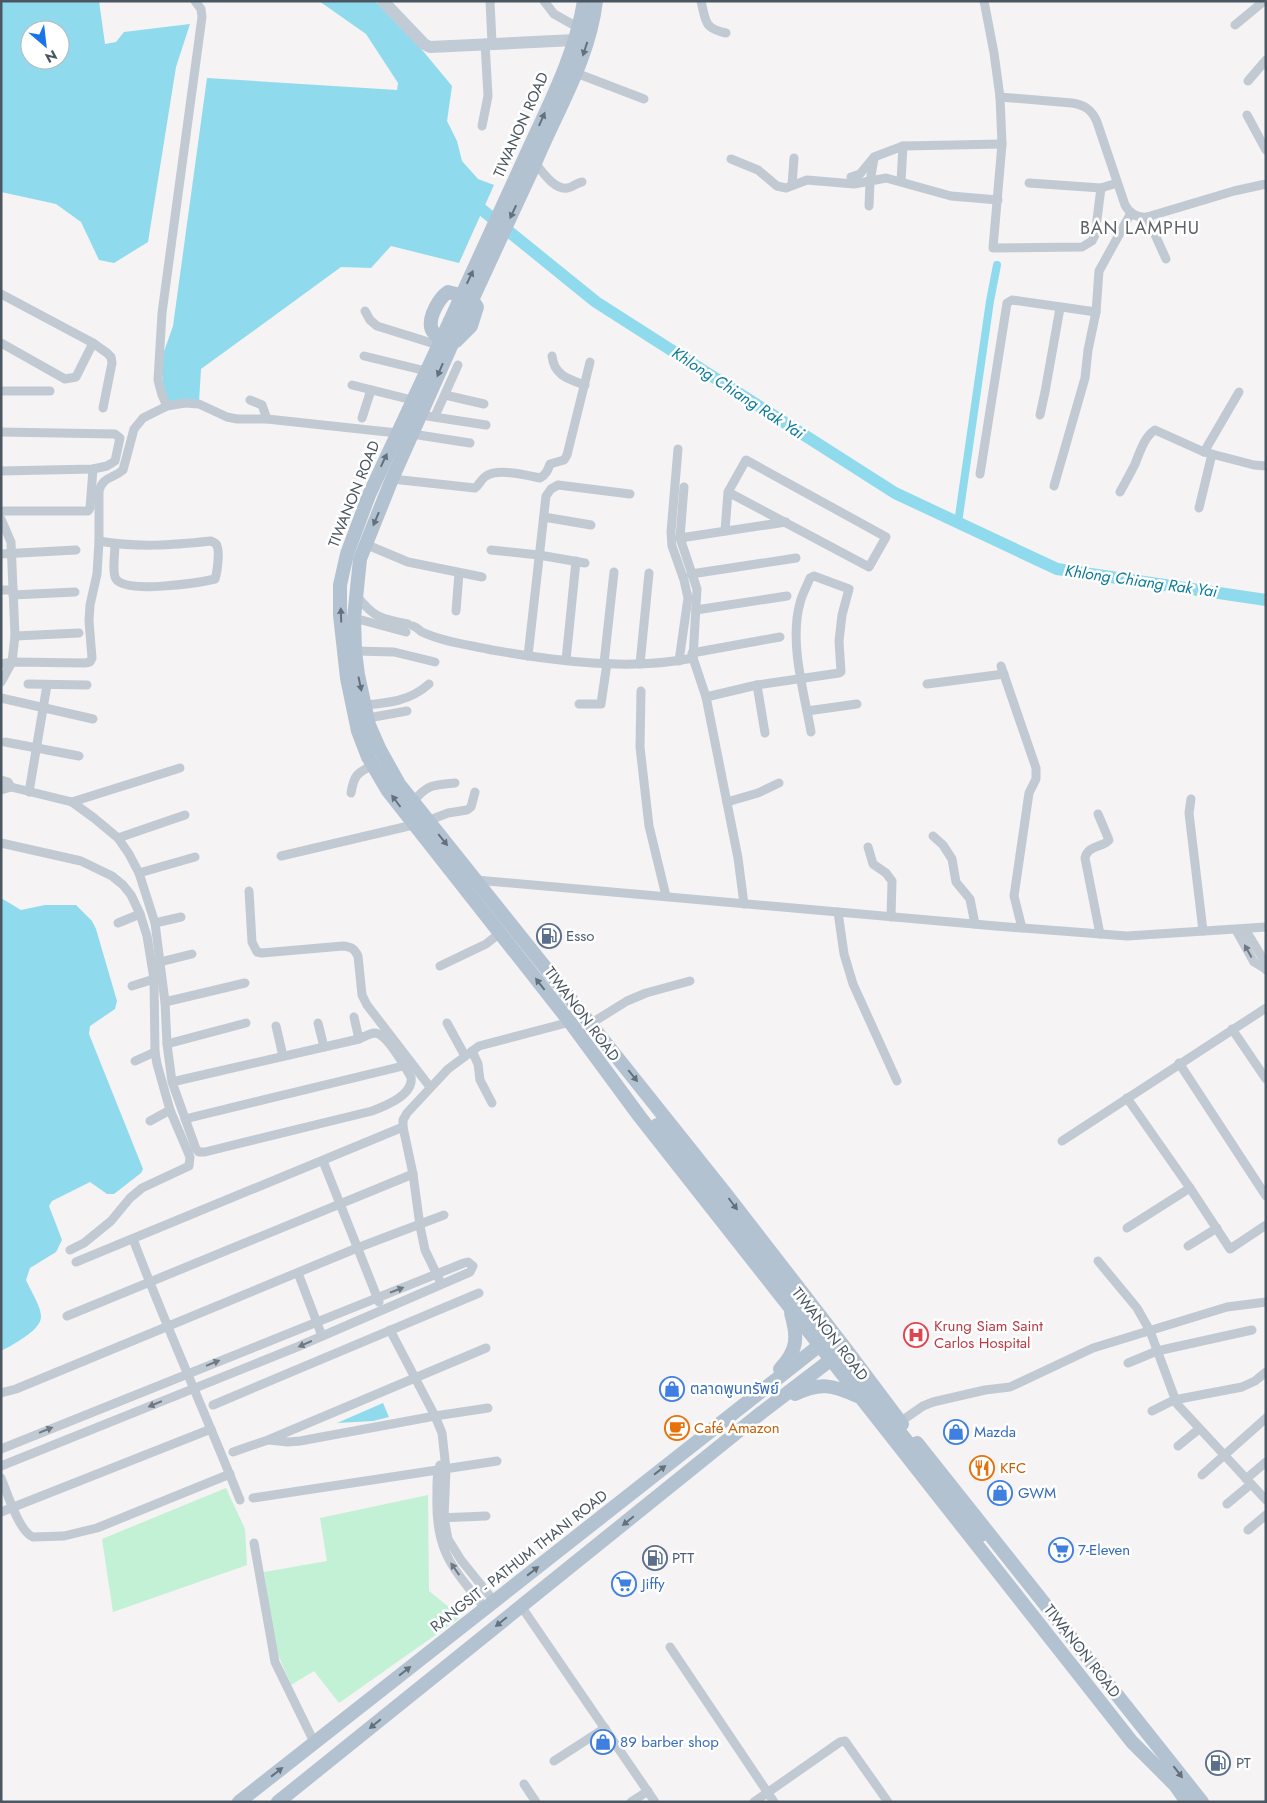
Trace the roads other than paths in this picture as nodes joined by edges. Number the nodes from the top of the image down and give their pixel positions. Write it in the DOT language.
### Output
graph roads {
  1 [pos="195,1"];
  2 [pos="383,1"];
  3 [pos="490,1"];
  4 [pos="544,1"];
  5 [pos="584,1"];
  6 [pos="596,1"];
  7 [pos="701,1"];
  8 [pos="984,1"];
  9 [pos="1264,1"];
  10 [pos="1235,25"];
  11 [pos="726,33"];
  12 [pos="577,34"];
  13 [pos="488,43"];
  14 [pos="1266,60"];
  15 [pos="576,73"];
  16 [pos="1248,81"];
  17 [pos="1000,98"];
  18 [pos="644,99"];
  19 [pos="1247,115"];
  20 [pos="482,126"];
  21 [pos="1002,144"];
  22 [pos="904,146"];
  23 [pos="1266,150"];
  24 [pos="874,157"];
  25 [pos="794,158"];
  26 [pos="731,159"];
  27 [pos="530,165"];
  28 [pos="851,177"];
  29 [pos="901,181"];
  30 [pos="582,182"];
  31 [pos="870,182"];
  32 [pos="1029,183"];
  33 [pos="1117,183"];
  34 [pos="1266,184"];
  35 [pos="792,185"];
  36 [pos="1101,188"];
  37 [pos="998,200"];
  38 [pos="869,206"];
  39 [pos="1131,213"];
  40 [pos="1147,217"];
  41 [pos="1166,259"];
  42 [pos="1,294"];
  43 [pos="1060,308"];
  44 [pos="365,311"];
  45 [pos="1096,312"];
  46 [pos="1,343"];
  47 [pos="93,343"];
  48 [pos="443,343"];
  49 [pos="364,356"];
  50 [pos="552,356"];
  51 [pos="590,362"];
  52 [pos="458,365"];
  53 [pos="426,371"];
  54 [pos="584,385"];
  55 [pos="352,386"];
  56 [pos="370,390"];
  57 [pos="1,391"];
  58 [pos="50,391"];
  59 [pos="1239,392"];
  60 [pos="445,395"];
  61 [pos="250,400"];
  62 [pos="412,400"];
  63 [pos="484,404"];
  64 [pos="167,406"];
  65 [pos="103,408"];
  66 [pos="428,415"];
  67 [pos="1040,415"];
  68 [pos="362,418"];
  69 [pos="267,419"];
  70 [pos="486,425"];
  71 [pos="1,432"];
  72 [pos="397,433"];
  73 [pos="412,434"];
  74 [pos="470,443"];
  75 [pos="678,449"];
  76 [pos="1208,453"];
  77 [pos="1266,466"];
  78 [pos="92,469"];
  79 [pos="1,471"];
  80 [pos="980,474"];
  81 [pos="392,479"];
  82 [pos="684,486"];
  83 [pos="1054,486"];
  84 [pos="728,492"];
  85 [pos="1120,492"];
  86 [pos="630,494"];
  87 [pos="1199,508"];
  88 [pos="1,511"];
  89 [pos="544,518"];
  90 [pos="1,519"];
  91 [pos="786,522"];
  92 [pos="591,525"];
  93 [pos="725,530"];
  94 [pos="680,538"];
  95 [pos="99,541"];
  96 [pos="115,544"];
  97 [pos="365,544"];
  98 [pos="76,550"];
  99 [pos="491,550"];
  100 [pos="1,554"];
  101 [pos="11,554"];
  102 [pos="539,555"];
  103 [pos="796,558"];
  104 [pos="614,572"];
  105 [pos="459,573"];
  106 [pos="649,573"];
  107 [pos="691,574"];
  108 [pos="482,577"];
  109 [pos="1,590"];
  110 [pos="13,592"];
  111 [pos="76,592"];
  112 [pos="356,595"];
  113 [pos="787,596"];
  114 [pos="696,610"];
  115 [pos="456,611"];
  116 [pos="354,618"];
  117 [pos="391,625"];
  118 [pos="78,633"];
  119 [pos="15,636"];
  120 [pos="780,636"];
  121 [pos="355,651"];
  122 [pos="528,656"];
  123 [pos="692,656"];
  124 [pos="566,660"];
  125 [pos="679,661"];
  126 [pos="12,662"];
  127 [pos="435,662"];
  128 [pos="605,663"];
  129 [pos="1,664"];
  130 [pos="640,664"];
  131 [pos="802,678"];
  132 [pos="1,682"];
  133 [pos="28,684"];
  134 [pos="47,684"];
  135 [pos="429,684"];
  136 [pos="757,684"];
  137 [pos="927,684"];
  138 [pos="87,685"];
  139 [pos="641,691"];
  140 [pos="706,697"];
  141 [pos="1,698"];
  142 [pos="579,704"];
  143 [pos="858,704"];
  144 [pos="44,708"];
  145 [pos="807,710"];
  146 [pos="407,711"];
  147 [pos="366,712"];
  148 [pos="92,719"];
  149 [pos="810,732"];
  150 [pos="765,733"];
  151 [pos="5,742"];
  152 [pos="37,748"];
  153 [pos="79,756"];
  154 [pos="373,765"];
  155 [pos="180,768"];
  156 [pos="1,780"];
  157 [pos="455,783"];
  158 [pos="779,783"];
  159 [pos="11,787"];
  160 [pos="1,790"];
  161 [pos="29,792"];
  162 [pos="475,792"];
  163 [pos="351,793"];
  164 [pos="1191,798"];
  165 [pos="72,802"];
  166 [pos="413,802"];
  167 [pos="727,802"];
  168 [pos="1098,814"];
  169 [pos="185,815"];
  170 [pos="420,822"];
  171 [pos="933,836"];
  172 [pos="118,838"];
  173 [pos="1,843"];
  174 [pos="868,847"];
  175 [pos="195,856"];
  176 [pos="281,856"];
  177 [pos="139,873"];
  178 [pos="476,880"];
  179 [pos="249,891"];
  180 [pos="666,896"];
  181 [pos="744,904"];
  182 [pos="838,912"];
  183 [pos="140,914"];
  184 [pos="181,917"];
  185 [pos="891,917"];
  186 [pos="155,923"];
  187 [pos="118,924"];
  188 [pos="976,924"];
  189 [pos="1266,927"];
  190 [pos="1022,928"];
  191 [pos="1241,929"];
  192 [pos="1203,931"];
  193 [pos="500,933"];
  194 [pos="1100,934"];
  195 [pos="192,954"];
  196 [pos="160,962"];
  197 [pos="440,966"];
  198 [pos="1265,969"];
  199 [pos="154,979"];
  200 [pos="690,981"];
  201 [pos="245,983"];
  202 [pos="132,986"];
  203 [pos="165,1002"];
  204 [pos="1266,1008"];
  205 [pos="354,1017"];
  206 [pos="570,1022"];
  207 [pos="318,1023"];
  208 [pos="447,1023"];
  209 [pos="246,1024"];
  210 [pos="590,1024"];
  211 [pos="276,1026"];
  212 [pos="1232,1029"];
  213 [pos="359,1039"];
  214 [pos="166,1044"];
  215 [pos="324,1047"];
  216 [pos="155,1052"];
  217 [pos="468,1053"];
  218 [pos="283,1056"];
  219 [pos="136,1061"];
  220 [pos="1179,1063"];
  221 [pos="404,1066"];
  222 [pos="1266,1080"];
  223 [pos="897,1081"];
  224 [pos="172,1082"];
  225 [pos="430,1087"];
  226 [pos="1127,1098"];
  227 [pos="492,1103"];
  228 [pos="170,1110"];
  229 [pos="185,1119"];
  230 [pos="150,1121"];
  231 [pos="403,1127"];
  232 [pos="1062,1141"];
  233 [pos="323,1161"];
  234 [pos="413,1174"];
  235 [pos="1190,1188"];
  236 [pos="1266,1196"];
  237 [pos="340,1205"];
  238 [pos="444,1216"];
  239 [pos="1266,1225"];
  240 [pos="420,1226"];
  241 [pos="1127,1228"];
  242 [pos="1217,1228"];
  243 [pos="133,1239"];
  244 [pos="1188,1246"];
  245 [pos="358,1248"];
  246 [pos="70,1250"];
  247 [pos="1098,1260"];
  248 [pos="777,1261"];
  249 [pos="76,1262"];
  250 [pos="298,1273"];
  251 [pos="763,1273"];
  252 [pos="436,1274"];
  253 [pos="150,1284"];
  254 [pos="441,1284"];
  255 [pos="479,1293"];
  256 [pos="377,1297"];
  257 [pos="1266,1302"];
  258 [pos="788,1306"];
  259 [pos="382,1309"];
  260 [pos="67,1316"];
  261 [pos="316,1322"];
  262 [pos="168,1326"];
  263 [pos="390,1330"];
  264 [pos="1252,1330"];
  265 [pos="1150,1331"];
  266 [pos="834,1334"];
  267 [pos="322,1336"];
  268 [pos="820,1345"];
  269 [pos="253,1347"];
  270 [pos="486,1348"];
  271 [pos="845,1348"];
  272 [pos="1157,1351"];
  273 [pos="831,1360"];
  274 [pos="260,1362"];
  275 [pos="1128,1363"];
  276 [pos="1266,1372"];
  277 [pos="189,1373"];
  278 [pos="415,1378"];
  279 [pos="194,1388"];
  280 [pos="1,1393"];
  281 [pos="752,1398"];
  282 [pos="860,1398"];
  283 [pos="1174,1400"];
  284 [pos="121,1401"];
  285 [pos="213,1405"];
  286 [pos="488,1408"];
  287 [pos="1152,1411"];
  288 [pos="761,1413"];
  289 [pos="126,1416"];
  290 [pos="435,1416"];
  291 [pos="1266,1418"];
  292 [pos="900,1422"];
  293 [pos="1199,1428"];
  294 [pos="211,1429"];
  295 [pos="268,1440"];
  296 [pos="894,1440"];
  297 [pos="1178,1446"];
  298 [pos="1,1449"];
  299 [pos="233,1452"];
  300 [pos="1224,1455"];
  301 [pos="497,1461"];
  302 [pos="1266,1462"];
  303 [pos="1,1466"];
  304 [pos="442,1469"];
  305 [pos="230,1474"];
  306 [pos="1202,1475"];
  307 [pos="1,1478"];
  308 [pos="1249,1482"];
  309 [pos="253,1498"];
  310 [pos="240,1500"];
  311 [pos="1266,1500"];
  312 [pos="1227,1504"];
  313 [pos="13,1507"];
  314 [pos="1,1512"];
  315 [pos="486,1516"];
  316 [pos="1266,1516"];
  317 [pos="441,1518"];
  318 [pos="1248,1530"];
  319 [pos="254,1544"];
  320 [pos="490,1604"];
  321 [pos="521,1606"];
  322 [pos="437,1646"];
  323 [pos="670,1647"];
  324 [pos="451,1663"];
  325 [pos="605,1728"];
  326 [pos="314,1742"];
  327 [pos="554,1761"];
  328 [pos="524,1784"];
  329 [pos="1175,1785"];
  330 [pos="648,1791"];
  331 [pos="768,1792"];
  332 [pos="239,1802"];
  333 [pos="278,1802"];
  334 [pos="536,1802"];
  335 [pos="631,1802"];
  336 [pos="655,1802"];
  337 [pos="754,1802"];
  338 [pos="774,1802"];
  339 [pos="888,1802"];
  340 [pos="1187,1802"];
  341 [pos="1202,1802"];
  1 -- 64 [label="street"];
  2 -- 13 [label="street"];
  3 -- 13 [label="street"];
  4 -- 12 [label="street"];
  5 -- 12 [label="main road, TIWANON ROAD"];
  6 -- 15 [label="main road, TIWANON ROAD, one-way"];
  7 -- 11 [label="street"];
  8 -- 17 [label="street"];
  9 -- 10 [label="street"];
  12 -- 13 [label="street"];
  27 -- 12 [label="main road, TIWANON ROAD, one-way"];
  13 -- 20 [label="street"];
  14 -- 16 [label="street"];
  15 -- 18 [label="street"];
  15 -- 27 [label="main road, TIWANON ROAD"];
  17 -- 21 [label="street"];
  17 -- 33 [label="street"];
  19 -- 23 [label="street"];
  21 -- 22 [label="street"];
  21 -- 37 [label="street"];
  22 -- 24 [label="street"];
  22 -- 29 [label="street"];
  24 -- 28 [label="street"];
  24 -- 31 [label="street"];
  25 -- 35 [label="street"];
  26 -- 35 [label="street"];
  27 -- 30 [label="street"];
  27 -- 48 [label="main road, TIWANON ROAD, bridge"];
  29 -- 31 [label="street"];
  29 -- 37 [label="street"];
  31 -- 35 [label="street"];
  31 -- 38 [label="street"];
  32 -- 36 [label="street"];
  33 -- 36 [label="street"];
  33 -- 39 [label="street"];
  34 -- 40 [label="street"];
  36 -- 37 [label="street"];
  39 -- 40 [label="street"];
  39 -- 45 [label="street"];
  40 -- 41 [label="street"];
  42 -- 47 [label="street"];
  43 -- 45 [label="street"];
  43 -- 67 [label="street"];
  43 -- 80 [label="street"];
  44 -- 48 [label="street"];
  45 -- 83 [label="street"];
  46 -- 47 [label="street"];
  47 -- 65 [label="street"];
  48 -- 53 [label="main road, TIWANON ROAD"];
  48 -- 66 [label="main road, TIWANON ROAD, one-way"];
  49 -- 53 [label="street"];
  50 -- 54 [label="street"];
  51 -- 54 [label="street"];
  52 -- 60 [label="street"];
  53 -- 62 [label="main road, TIWANON ROAD"];
  54 -- 81 [label="street"];
  55 -- 56 [label="street"];
  56 -- 62 [label="street"];
  56 -- 68 [label="street"];
  57 -- 58 [label="street"];
  59 -- 76 [label="street"];
  60 -- 63 [label="street"];
  60 -- 66 [label="street"];
  61 -- 69 [label="street"];
  62 -- 72 [label="main road, TIWANON ROAD"];
  64 -- 69 [label="street"];
  64 -- 95 [label="street"];
  66 -- 70 [label="street"];
  66 -- 73 [label="main road, TIWANON ROAD"];
  69 -- 72 [label="street"];
  71 -- 78 [label="street"];
  154 -- 72 [label="main road, TIWANON ROAD, one-way"];
  73 -- 74 [label="street"];
  73 -- 81 [label="main road, TIWANON ROAD"];
  75 -- 125 [label="street"];
  76 -- 77 [label="street"];
  76 -- 85 [label="street"];
  76 -- 87 [label="street"];
  78 -- 79 [label="street"];
  78 -- 88 [label="street"];
  81 -- 97 [label="main road, TIWANON ROAD, one-way"];
  82 -- 94 [label="street"];
  84 -- 91 [label="street"];
  84 -- 91 [label="street"];
  84 -- 93 [label="street"];
  86 -- 89 [label="street"];
  89 -- 92 [label="street"];
  89 -- 102 [label="street"];
  90 -- 101 [label="street"];
  91 -- 93 [label="street"];
  93 -- 94 [label="street"];
  94 -- 107 [label="street"];
  95 -- 96 [label="street"];
  95 -- 126 [label="street"];
  96 -- 96 [label="street"];
  97 -- 105 [label="street"];
  97 -- 112 [label="main road, TIWANON ROAD"];
  98 -- 101 [label="street"];
  99 -- 102 [label="street"];
  100 -- 101 [label="street"];
  101 -- 110 [label="street"];
  102 -- 122 [label="street"];
  102 -- 124 [label="street"];
  103 -- 107 [label="street"];
  104 -- 128 [label="street"];
  105 -- 108 [label="street"];
  105 -- 115 [label="street"];
  106 -- 130 [label="street"];
  107 -- 114 [label="street"];
  109 -- 110 [label="street"];
  110 -- 111 [label="street"];
  110 -- 119 [label="street"];
  112 -- 116 [label="main road, TIWANON ROAD"];
  112 -- 117 [label="street"];
  113 -- 114 [label="street"];
  114 -- 123 [label="street"];
  116 -- 117 [label="street"];
  116 -- 121 [label="main road, TIWANON ROAD"];
  117 -- 122 [label="street"];
  118 -- 119 [label="street"];
  119 -- 126 [label="street"];
  120 -- 123 [label="street"];
  121 -- 127 [label="street"];
  121 -- 147 [label="main road, TIWANON ROAD, one-way"];
  122 -- 124 [label="street"];
  123 -- 125 [label="street"];
  123 -- 140 [label="street"];
  124 -- 128 [label="street"];
  125 -- 130 [label="street"];
  126 -- 129 [label="street"];
  126 -- 132 [label="street"];
  128 -- 130 [label="street"];
  128 -- 142 [label="street"];
  131 -- 131 [label="street"];
  131 -- 136 [label="street"];
  131 -- 145 [label="street"];
  133 -- 134 [label="street"];
  134 -- 138 [label="street"];
  134 -- 144 [label="street"];
  135 -- 147 [label="street"];
  136 -- 140 [label="street"];
  136 -- 150 [label="street"];
  137 -- 190 [label="street"];
  139 -- 180 [label="street"];
  140 -- 167 [label="street"];
  141 -- 144 [label="street"];
  143 -- 145 [label="street"];
  144 -- 148 [label="street"];
  144 -- 152 [label="street"];
  145 -- 149 [label="street"];
  146 -- 147 [label="street"];
  147 -- 166 [label="main road, TIWANON ROAD"];
  151 -- 152 [label="street"];
  152 -- 153 [label="street"];
  152 -- 161 [label="street"];
  154 -- 163 [label="street"];
  170 -- 154 [label="main road, TIWANON ROAD, one-way"];
  155 -- 165 [label="street"];
  156 -- 159 [label="street"];
  157 -- 166 [label="street"];
  158 -- 167 [label="street"];
  159 -- 160 [label="street"];
  159 -- 161 [label="street"];
  161 -- 165 [label="street"];
  162 -- 170 [label="street"];
  164 -- 192 [label="street"];
  165 -- 172 [label="street"];
  166 -- 170 [label="main road, TIWANON ROAD"];
  167 -- 181 [label="street"];
  168 -- 194 [label="street"];
  169 -- 172 [label="street"];
  170 -- 176 [label="street"];
  170 -- 178 [label="main road, TIWANON ROAD, one-way"];
  170 -- 193 [label="main road, TIWANON ROAD"];
  171 -- 188 [label="street"];
  172 -- 177 [label="street"];
  173 -- 183 [label="street"];
  174 -- 185 [label="street"];
  175 -- 177 [label="street"];
  177 -- 186 [label="street"];
  178 -- 180 [label="street"];
  178 -- 210 [label="main road, TIWANON ROAD"];
  179 -- 225 [label="street"];
  180 -- 181 [label="street"];
  181 -- 182 [label="street"];
  182 -- 185 [label="street"];
  182 -- 223 [label="street"];
  183 -- 187 [label="street"];
  183 -- 199 [label="street"];
  184 -- 186 [label="street"];
  185 -- 188 [label="street"];
  186 -- 196 [label="street"];
  188 -- 190 [label="street"];
  189 -- 191 [label="street"];
  190 -- 194 [label="street"];
  191 -- 192 [label="street"];
  191 -- 198 [label="street"];
  192 -- 194 [label="street"];
  193 -- 197 [label="street"];
  206 -- 193 [label="main road, TIWANON ROAD, one-way"];
  195 -- 196 [label="street"];
  196 -- 203 [label="street"];
  199 -- 202 [label="street"];
  199 -- 216 [label="street"];
  200 -- 210 [label="street"];
  201 -- 203 [label="street"];
  203 -- 214 [label="street"];
  204 -- 212 [label="street"];
  205 -- 213 [label="street"];
  206 -- 217 [label="street"];
  206 -- 251 [label="main road, TIWANON ROAD"];
  206 -- 329 [label="main road, bridge"];
  207 -- 215 [label="street"];
  208 -- 217 [label="street"];
  209 -- 214 [label="street"];
  210 -- 248 [label="main road, TIWANON ROAD, one-way"];
  211 -- 218 [label="street"];
  212 -- 220 [label="street"];
  212 -- 222 [label="street"];
  213 -- 215 [label="street"];
  213 -- 221 [label="street"];
  214 -- 224 [label="street"];
  215 -- 218 [label="street"];
  216 -- 219 [label="street"];
  216 -- 228 [label="street"];
  217 -- 225 [label="street"];
  217 -- 227 [label="street"];
  218 -- 224 [label="street"];
  220 -- 226 [label="street"];
  220 -- 236 [label="street"];
  221 -- 229 [label="street"];
  221 -- 229 [label="street"];
  224 -- 229 [label="street"];
  225 -- 231 [label="street"];
  226 -- 232 [label="street"];
  226 -- 235 [label="street"];
  228 -- 230 [label="street"];
  228 -- 246 [label="street"];
  231 -- 233 [label="street"];
  231 -- 234 [label="street"];
  233 -- 237 [label="street"];
  233 -- 243 [label="street"];
  234 -- 237 [label="street"];
  234 -- 240 [label="street"];
  235 -- 241 [label="street"];
  235 -- 242 [label="street"];
  237 -- 245 [label="street"];
  237 -- 253 [label="street"];
  238 -- 240 [label="street"];
  239 -- 242 [label="street"];
  240 -- 245 [label="street"];
  240 -- 252 [label="street"];
  242 -- 244 [label="street"];
  243 -- 249 [label="street"];
  243 -- 253 [label="street"];
  245 -- 250 [label="street"];
  245 -- 256 [label="street"];
  247 -- 265 [label="street"];
  248 -- 251 [label="main road"];
  248 -- 266 [label="main road, TIWANON ROAD"];
  250 -- 261 [label="street"];
  250 -- 262 [label="street"];
  251 -- 258 [label="main road, TIWANON ROAD"];
  252 -- 254 [label="street"];
  252 -- 254 [label="street"];
  256 -- 252 [label="street, one-way"];
  253 -- 260 [label="street"];
  253 -- 262 [label="street"];
  254 -- 259 [label="street"];
  255 -- 263 [label="street"];
  256 -- 259 [label="street"];
  256 -- 261 [label="street"];
  257 -- 265 [label="street"];
  258 -- 268 [label="main road, TIWANON ROAD"];
  258 -- 281 [label="main road"];
  259 -- 267 [label="street"];
  261 -- 267 [label="street"];
  261 -- 269 [label="street"];
  262 -- 277 [label="street"];
  262 -- 280 [label="street"];
  263 -- 278 [label="street"];
  263 -- 285 [label="street"];
  264 -- 272 [label="street"];
  265 -- 272 [label="street"];
  265 -- 292 [label="street"];
  266 -- 268 [label="main road, RANGSIT - PATHUM THANI ROAD"];
  266 -- 271 [label="main road, TIWANON ROAD"];
  267 -- 274 [label="street, one-way"];
  268 -- 273 [label="main road, TIWANON ROAD"];
  268 -- 281 [label="main road, RANGSIT - PATHUM THANI ROAD"];
  269 -- 274 [label="street"];
  277 -- 269 [label="street, one-way"];
  270 -- 278 [label="street"];
  271 -- 273 [label="main road"];
  271 -- 292 [label="main road, TIWANON ROAD"];
  272 -- 275 [label="street"];
  272 -- 283 [label="street"];
  273 -- 282 [label="main road, TIWANON ROAD"];
  273 -- 288 [label="main road"];
  274 -- 279 [label="street"];
  276 -- 283 [label="street"];
  277 -- 279 [label="street"];
  277 -- 284 [label="street"];
  278 -- 290 [label="street"];
  278 -- 295 [label="street"];
  279 -- 289 [label="street, one-way"];
  279 -- 294 [label="street"];
  320 -- 281 [label="main road, RANGSIT - PATHUM THANI ROAD, one-way"];
  282 -- 288 [label="main road"];
  282 -- 296 [label="main road, TIWANON ROAD"];
  283 -- 287 [label="street"];
  283 -- 293 [label="street"];
  284 -- 289 [label="street"];
  298 -- 284 [label="street, one-way"];
  286 -- 290 [label="street"];
  288 -- 321 [label="main road, one-way"];
  289 -- 303 [label="street"];
  290 -- 295 [label="street"];
  290 -- 304 [label="street"];
  291 -- 300 [label="street"];
  292 -- 296 [label="main road"];
  292 -- 341 [label="main road, TIWANON ROAD, one-way"];
  293 -- 297 [label="street"];
  293 -- 300 [label="street"];
  294 -- 305 [label="street"];
  294 -- 313 [label="street"];
  295 -- 299 [label="street"];
  296 -- 329 [label="main road, TIWANON ROAD"];
  300 -- 306 [label="street"];
  300 -- 308 [label="street"];
  301 -- 304 [label="street"];
  302 -- 308 [label="street"];
  304 -- 309 [label="street"];
  304 -- 317 [label="street"];
  305 -- 310 [label="street"];
  305 -- 313 [label="street"];
  307 -- 313 [label="street"];
  308 -- 311 [label="street"];
  308 -- 312 [label="street"];
  313 -- 314 [label="street"];
  315 -- 317 [label="street"];
  316 -- 318 [label="street"];
  317 -- 320 [label="street"];
  319 -- 326 [label="street"];
  320 -- 322 [label="main road, RANGSIT - PATHUM THANI ROAD"];
  321 -- 324 [label="main road, one-way"];
  321 -- 325 [label="street"];
  322 -- 324 [label="main road"];
  326 -- 322 [label="main road, RANGSIT - PATHUM THANI ROAD, one-way"];
  323 -- 331 [label="street"];
  324 -- 333 [label="main road, one-way"];
  325 -- 327 [label="street"];
  325 -- 330 [label="street"];
  332 -- 326 [label="main road, RANGSIT - PATHUM THANI ROAD, one-way"];
  328 -- 334 [label="street"];
  329 -- 340 [label="main road, TIWANON ROAD"];
  330 -- 335 [label="street"];
  330 -- 336 [label="street"];
  331 -- 337 [label="street"];
  331 -- 338 [label="street"];
  331 -- 339 [label="street"];
}
